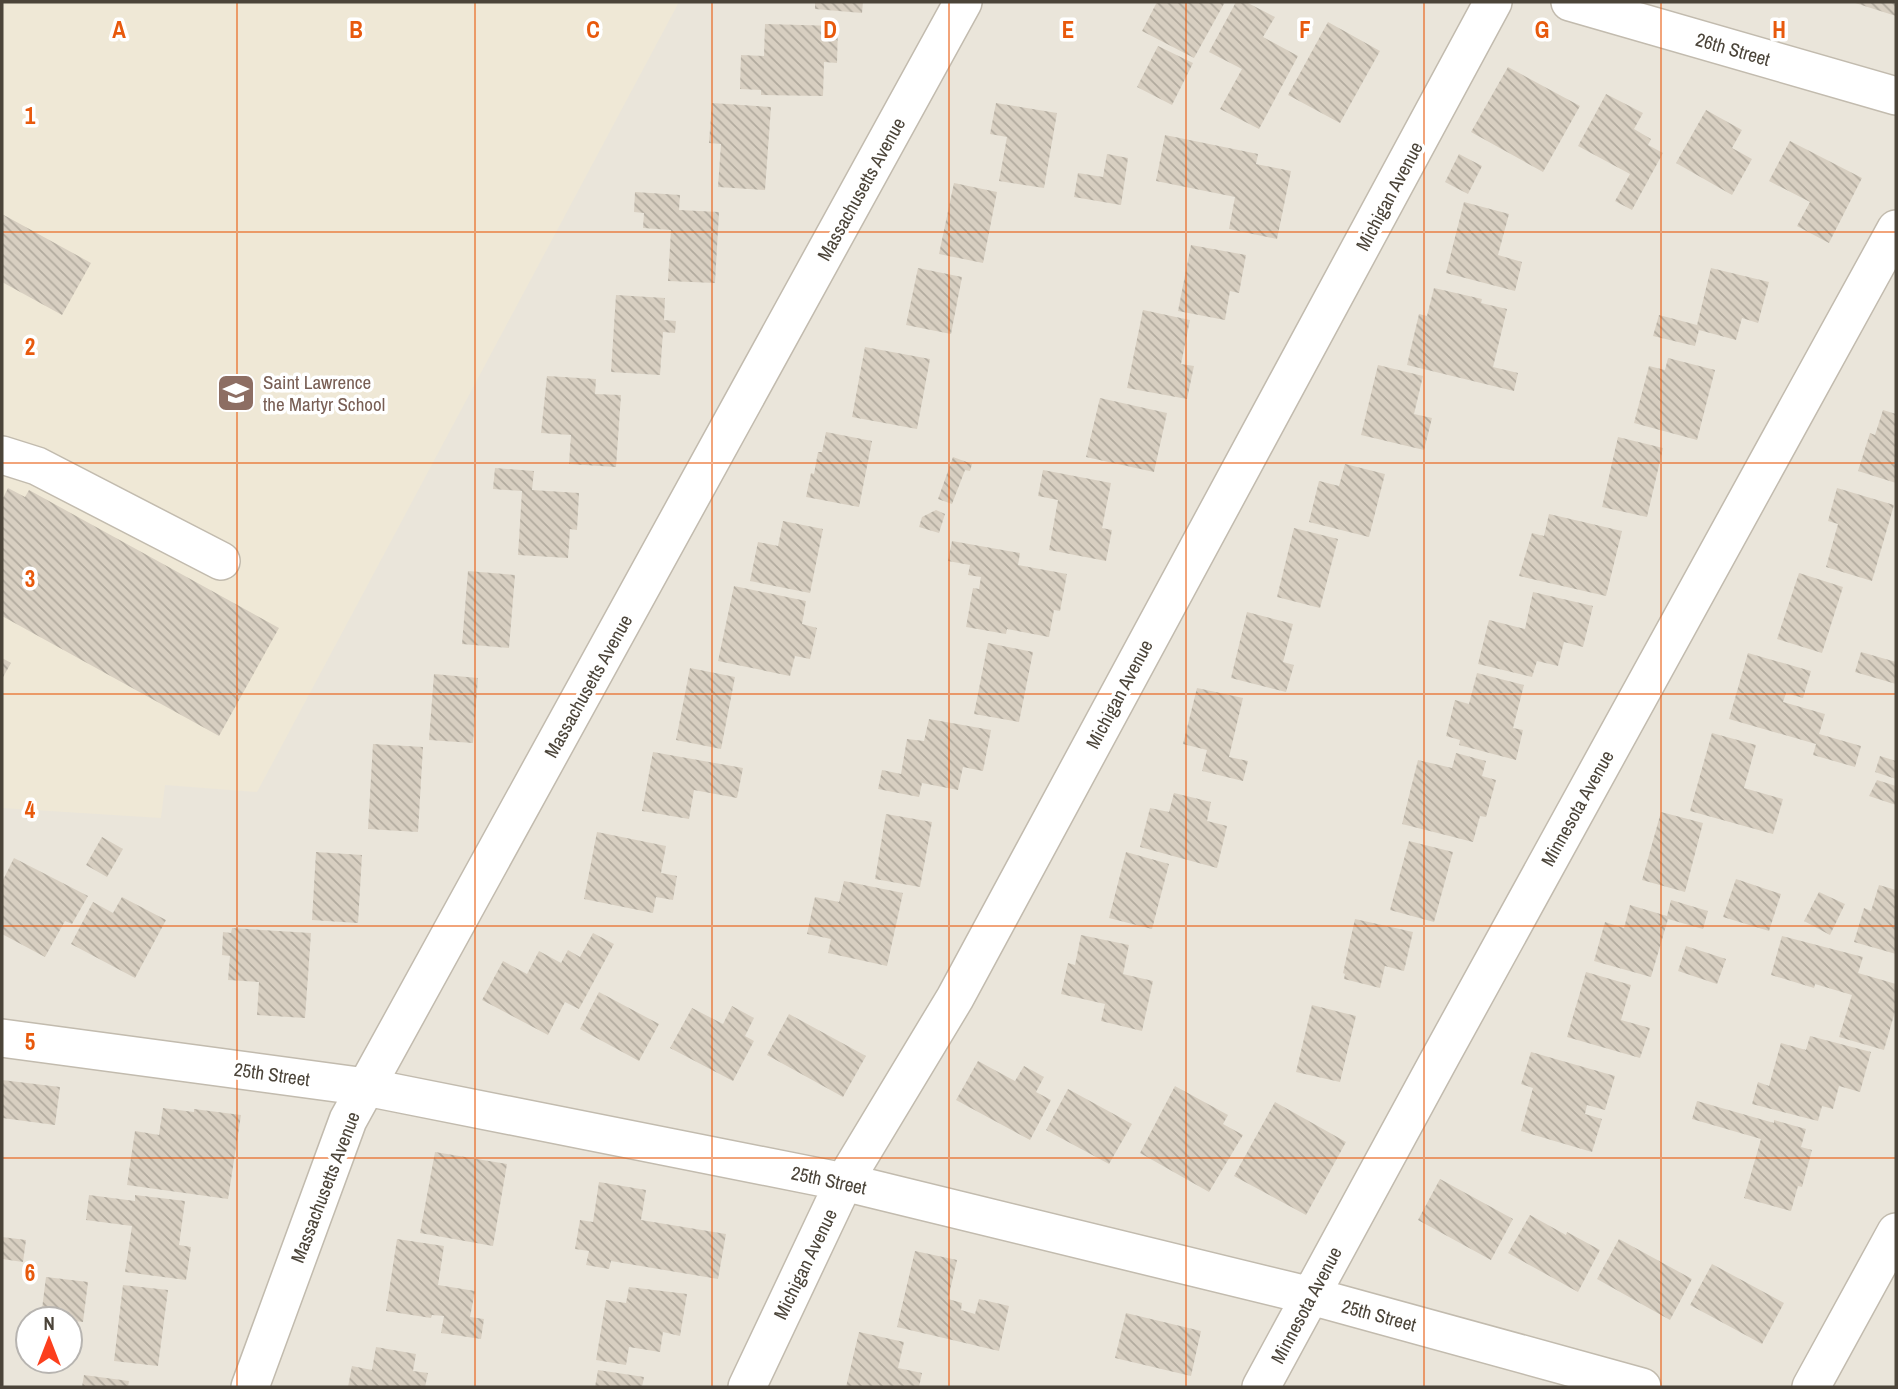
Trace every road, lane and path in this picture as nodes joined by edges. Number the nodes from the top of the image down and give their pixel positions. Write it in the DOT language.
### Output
graph roads {
  1 [pos="963,2"];
  2 [pos="1493,2"];
  3 [pos="1570,2"];
  4 [pos="1896,96"];
  5 [pos="1896,229"];
  6 [pos="2,455"];
  7 [pos="221,561"];
  8 [pos="2,1038"];
  9 [pos="366,1087"];
  10 [pos="844,1182"];
  11 [pos="1896,1232"];
  12 [pos="1311,1296"];
  13 [pos="250,1387"];
  14 [pos="747,1387"];
  15 [pos="1261,1387"];
  16 [pos="1642,1387"];
  17 [pos="1811,1387"];
  1 -- 9 [label="street, Massachusetts Avenue"];
  2 -- 10 [label="street, Michigan Avenue"];
  3 -- 4 [label="street, 26th Street"];
  5 -- 12 [label="street, Minnesota Avenue"];
  6 -- 7 [label="street"];
  8 -- 9 [label="street, 25th Street"];
  9 -- 10 [label="street, 25th Street"];
  9 -- 13 [label="street, Massachusetts Avenue"];
  10 -- 12 [label="street, 25th Street"];
  10 -- 14 [label="street, Michigan Avenue"];
  11 -- 17 [label="street"];
  12 -- 15 [label="street, Minnesota Avenue"];
  12 -- 16 [label="street, 25th Street"];
}
